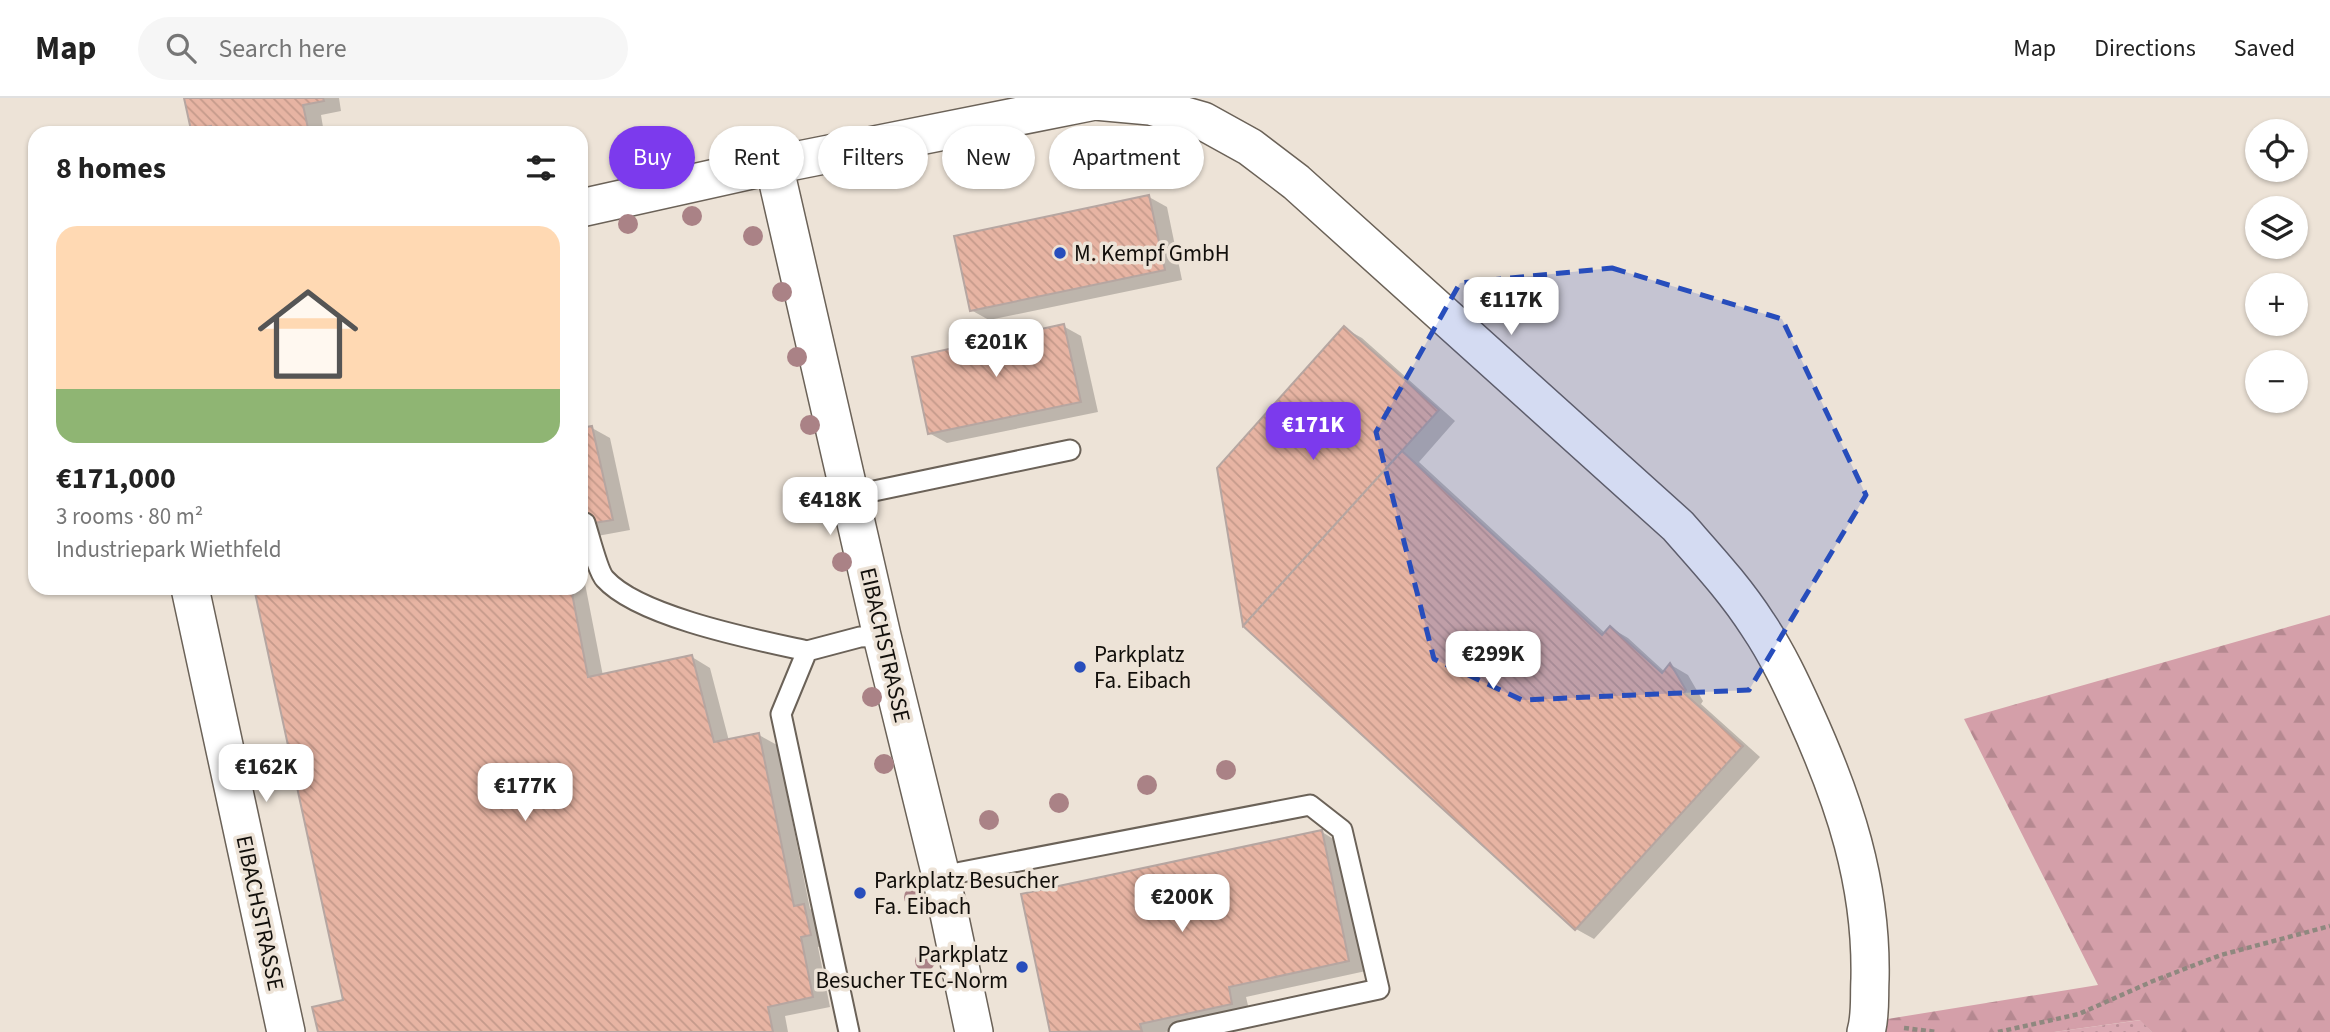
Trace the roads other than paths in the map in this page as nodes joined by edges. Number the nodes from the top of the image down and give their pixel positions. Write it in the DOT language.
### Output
graph roads {
  1 [pos="804,159"];
  2 [pos="709,179"];
  3 [pos="780,189"];
  4 [pos="588,206"];
  5 [pos="1070,450"];
  6 [pos="850,496"];
  7 [pos="588,532"];
  8 [pos="192,595"];
  9 [pos="882,636"];
  10 [pos="807,651"];
  11 [pos="941,876"];
  12 [pos="286,1032"];
  13 [pos="849,1032"];
  14 [pos="974,1032"];
  15 [pos="1179,1032"];
  16 [pos="1866,1032"];
  1 -- 16 [label="street"];
  2 -- 4 [label="street"];
  3 -- 6 [label="street, EIBACHSTRASSE"];
  5 -- 6 [label="lane"];
  6 -- 9 [label="street, EIBACHSTRASSE"];
  7 -- 10 [label="lane"];
  8 -- 12 [label="street, EIBACHSTRASSE"];
  9 -- 10 [label="lane"];
  9 -- 11 [label="street, EIBACHSTRASSE"];
  10 -- 13 [label="lane"];
  11 -- 14 [label="street, EIBACHSTRASSE"];
  11 -- 15 [label="lane"];
}
